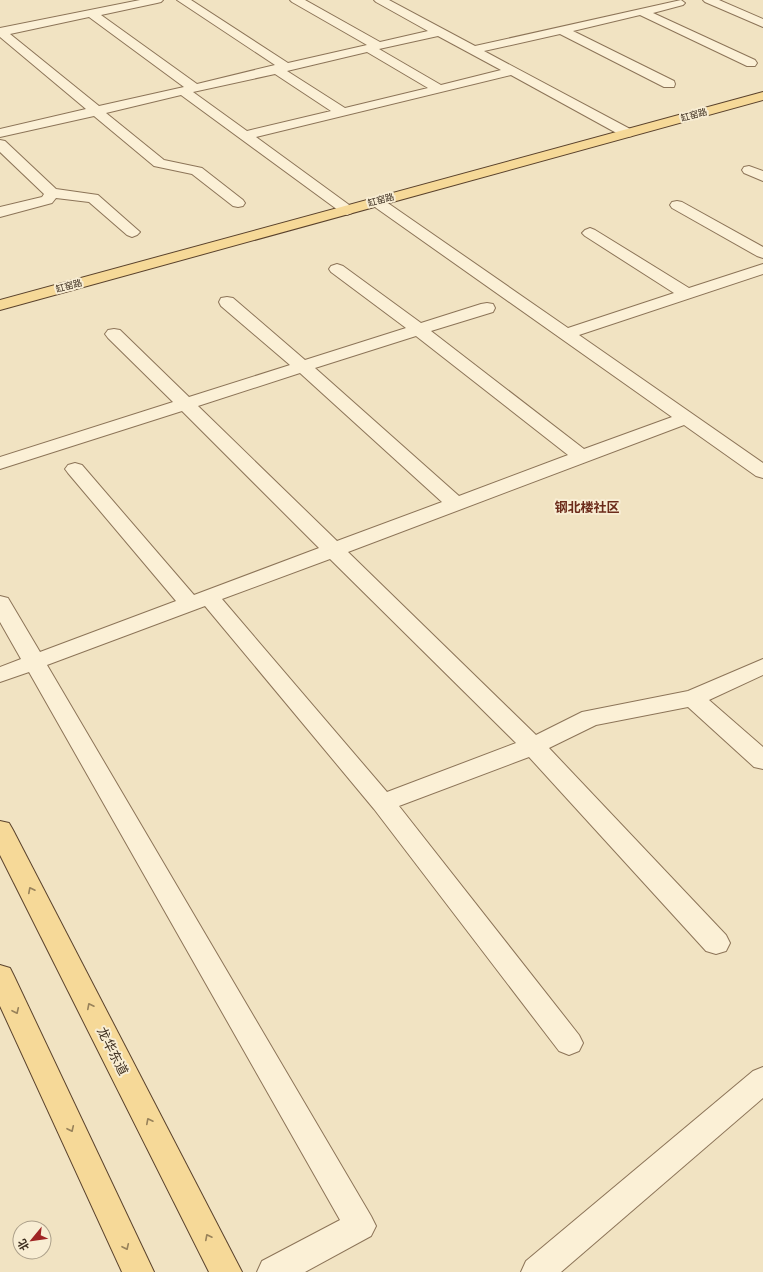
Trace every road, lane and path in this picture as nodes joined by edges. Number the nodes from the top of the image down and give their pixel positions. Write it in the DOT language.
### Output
graph roads {
  1 [pos="157,0"];
  2 [pos="183,0"];
  3 [pos="296,0"];
  4 [pos="380,0"];
  5 [pos="709,0"];
  6 [pos="679,3"];
  7 [pos="642,12"];
  8 [pos="91,14"];
  9 [pos="757,17"];
  10 [pos="763,23"];
  11 [pos="562,30"];
  12 [pos="0,32"];
  13 [pos="439,32"];
  14 [pos="373,47"];
  15 [pos="474,50"];
  16 [pos="751,63"];
  17 [pos="281,68"];
  18 [pos="513,71"];
  19 [pos="669,84"];
  20 [pos="189,89"];
  21 [pos="439,89"];
  22 [pos="763,96"];
  23 [pos="96,111"];
  24 [pos="342,112"];
  25 [pos="0,133"];
  26 [pos="627,133"];
  27 [pos="245,136"];
  28 [pos="4,152"];
  29 [pos="749,170"];
  30 [pos="763,177"];
  31 [pos="52,193"];
  32 [pos="377,202"];
  33 [pos="238,203"];
  34 [pos="677,205"];
  35 [pos="347,210"];
  36 [pos="0,212"];
  37 [pos="132,232"];
  38 [pos="590,233"];
  39 [pos="763,253"];
  40 [pos="336,269"];
  41 [pos="763,269"];
  42 [pos="687,294"];
  43 [pos="227,302"];
  44 [pos="0,305"];
  45 [pos="487,308"];
  46 [pos="419,330"];
  47 [pos="114,334"];
  48 [pos="566,334"];
  49 [pos="303,367"];
  50 [pos="186,404"];
  51 [pos="685,418"];
  52 [pos="581,456"];
  53 [pos="0,463"];
  54 [pos="75,469"];
  55 [pos="763,472"];
  56 [pos="456,504"];
  57 [pos="334,549"];
  58 [pos="199,601"];
  59 [pos="0,603"];
  60 [pos="35,662"];
  61 [pos="763,666"];
  62 [pos="0,675"];
  63 [pos="693,698"];
  64 [pos="533,746"];
  65 [pos="763,761"];
  66 [pos="383,803"];
  67 [pos="0,830"];
  68 [pos="716,943"];
  69 [pos="0,976"];
  70 [pos="569,1043"];
  71 [pos="763,1080"];
  72 [pos="138,1272"];
  73 [pos="226,1272"];
  74 [pos="273,1272"];
  75 [pos="537,1272"];
  1 -- 8 [label="street"];
  2 -- 17 [label="street"];
  3 -- 14 [label="street"];
  4 -- 13 [label="street"];
  5 -- 9 [label="street"];
  6 -- 7 [label="street"];
  7 -- 11 [label="street"];
  7 -- 16 [label="street"];
  8 -- 12 [label="street"];
  8 -- 20 [label="street"];
  9 -- 10 [label="street"];
  11 -- 15 [label="street"];
  11 -- 19 [label="street"];
  12 -- 23 [label="street"];
  13 -- 14 [label="street"];
  13 -- 15 [label="street"];
  14 -- 17 [label="street"];
  14 -- 21 [label="street"];
  15 -- 18 [label="street"];
  17 -- 20 [label="street"];
  17 -- 24 [label="street"];
  18 -- 21 [label="street"];
  18 -- 26 [label="street"];
  20 -- 23 [label="street"];
  20 -- 27 [label="street"];
  21 -- 24 [label="street"];
  22 -- 26 [label="main road, 缸窑路"];
  23 -- 25 [label="street"];
  23 -- 33 [label="street"];
  24 -- 27 [label="street"];
  26 -- 32 [label="main road, 缸窑路"];
  27 -- 35 [label="street"];
  28 -- 31 [label="street"];
  29 -- 30 [label="street"];
  31 -- 36 [label="street"];
  31 -- 37 [label="street"];
  32 -- 35 [label="main road, 缸窑路"];
  32 -- 48 [label="street"];
  34 -- 39 [label="street"];
  35 -- 44 [label="main road, 缸窑路"];
  38 -- 42 [label="street"];
  40 -- 46 [label="street"];
  41 -- 42 [label="street"];
  42 -- 48 [label="street"];
  43 -- 49 [label="street"];
  45 -- 46 [label="street"];
  46 -- 49 [label="street"];
  46 -- 52 [label="street"];
  47 -- 50 [label="street"];
  48 -- 51 [label="street"];
  49 -- 50 [label="street"];
  49 -- 56 [label="street"];
  50 -- 53 [label="street"];
  50 -- 57 [label="street"];
  51 -- 52 [label="street"];
  51 -- 55 [label="street"];
  52 -- 56 [label="street"];
  54 -- 58 [label="street"];
  56 -- 57 [label="street"];
  57 -- 58 [label="street"];
  57 -- 64 [label="street"];
  58 -- 60 [label="street"];
  58 -- 66 [label="street"];
  59 -- 60 [label="street"];
  60 -- 62 [label="street"];
  60 -- 74 [label="street"];
  61 -- 63 [label="street"];
  63 -- 64 [label="street"];
  63 -- 65 [label="street"];
  64 -- 66 [label="street"];
  64 -- 68 [label="street"];
  66 -- 70 [label="street"];
  73 -- 67 [label="main road, 龙华东道, one-way"];
  69 -- 72 [label="main road, one-way"];
  71 -- 75 [label="street"];
}
